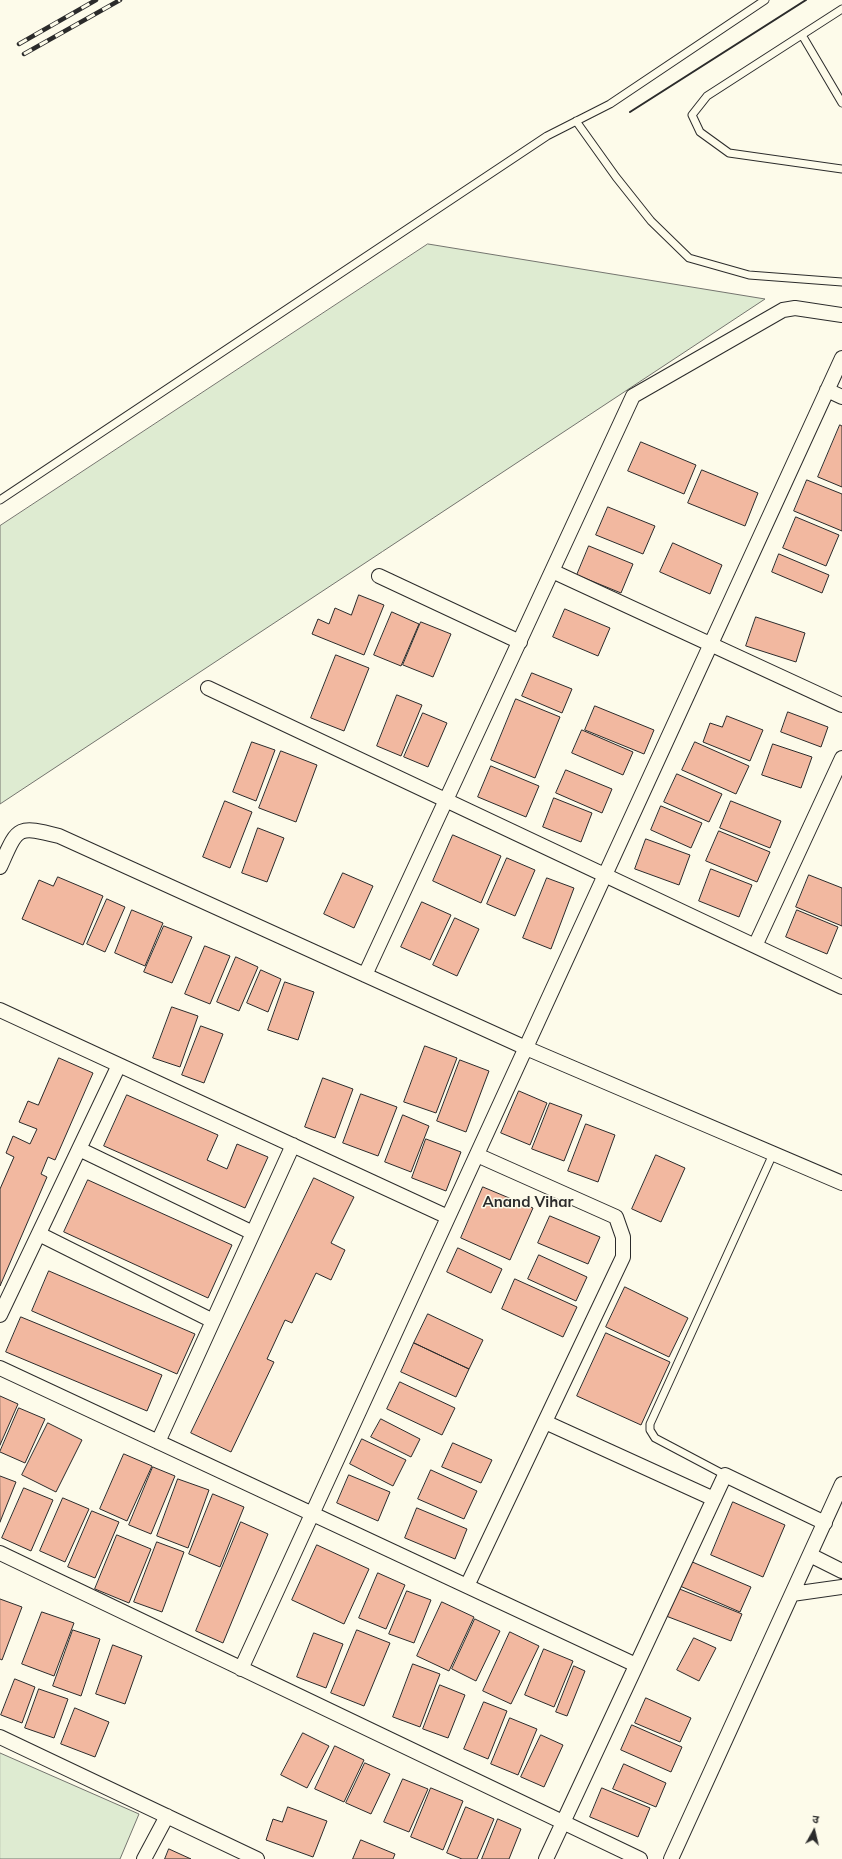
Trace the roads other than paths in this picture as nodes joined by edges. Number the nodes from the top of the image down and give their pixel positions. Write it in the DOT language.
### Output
graph roads {
  1 [pos="765,0"];
  2 [pos="842,9"];
  3 [pos="802,35"];
  4 [pos="842,103"];
  5 [pos="576,122"];
  6 [pos="842,169"];
  7 [pos="842,282"];
  8 [pos="842,315"];
  9 [pos="842,358"];
  10 [pos="827,390"];
  11 [pos="842,397"];
  12 [pos="0,500"];
  13 [pos="552,571"];
  14 [pos="379,576"];
  15 [pos="520,642"];
  16 [pos="711,644"];
  17 [pos="208,688"];
  18 [pos="842,705"];
  19 [pos="842,758"];
  20 [pos="446,800"];
  21 [pos="0,867"];
  22 [pos="605,876"];
  23 [pos="755,946"];
  24 [pos="365,975"];
  25 [pos="842,987"];
  26 [pos="0,1010"];
  27 [pos="526,1048"];
  28 [pos="119,1065"];
  29 [pos="294,1145"];
  30 [pos="79,1149"];
  31 [pos="773,1154"];
  32 [pos="477,1155"];
  33 [pos="842,1183"];
  34 [pos="448,1217"];
  35 [pos="253,1233"];
  36 [pos="39,1234"];
  37 [pos="0,1315"];
  38 [pos="213,1320"];
  39 [pos="0,1368"];
  40 [pos="545,1422"];
  41 [pos="158,1442"];
  42 [pos="725,1475"];
  43 [pos="841,1488"];
  44 [pos="714,1499"];
  45 [pos="312,1514"];
  46 [pos="825,1523"];
  47 [pos="0,1553"];
  48 [pos="810,1555"];
  49 [pos="842,1571"];
  50 [pos="467,1586"];
  51 [pos="842,1587"];
  52 [pos="792,1594"];
  53 [pos="636,1665"];
  54 [pos="242,1669"];
  55 [pos="0,1737"];
  56 [pos="167,1816"];
  57 [pos="563,1822"];
  58 [pos="144,1859"];
  59 [pos="257,1859"];
  60 [pos="546,1859"];
  61 [pos="640,1859"];
  62 [pos="671,1859"];
  1 -- 5 [label="lane"];
  2 -- 3 [label="lane"];
  3 -- 4 [label="lane"];
  3 -- 6 [label="lane"];
  5 -- 7 [label="lane"];
  5 -- 12 [label="lane"];
  8 -- 13 [label="street"];
  9 -- 10 [label="street"];
  10 -- 11 [label="street"];
  10 -- 16 [label="street"];
  13 -- 15 [label="street"];
  13 -- 16 [label="street"];
  14 -- 15 [label="street"];
  15 -- 20 [label="street"];
  16 -- 18 [label="street"];
  16 -- 22 [label="street"];
  17 -- 20 [label="street"];
  19 -- 23 [label="street"];
  20 -- 22 [label="street"];
  20 -- 24 [label="street"];
  21 -- 24 [label="street"];
  22 -- 23 [label="street"];
  22 -- 27 [label="street"];
  23 -- 25 [label="street"];
  24 -- 27 [label="street"];
  26 -- 28 [label="street"];
  27 -- 31 [label="street"];
  27 -- 32 [label="street"];
  28 -- 29 [label="street"];
  28 -- 30 [label="street"];
  29 -- 34 [label="street"];
  29 -- 35 [label="street"];
  30 -- 35 [label="street"];
  30 -- 36 [label="street"];
  31 -- 33 [label="street"];
  31 -- 42 [label="lane"];
  32 -- 34 [label="street"];
  32 -- 40 [label="street"];
  34 -- 45 [label="street"];
  35 -- 38 [label="street"];
  36 -- 37 [label="street"];
  36 -- 38 [label="street"];
  38 -- 41 [label="street"];
  39 -- 41 [label="street"];
  40 -- 44 [label="street"];
  40 -- 50 [label="street"];
  41 -- 45 [label="street"];
  42 -- 44 [label="street"];
  42 -- 46 [label="street"];
  43 -- 46 [label="street"];
  44 -- 53 [label="street"];
  45 -- 50 [label="street"];
  45 -- 54 [label="street"];
  46 -- 48 [label="street"];
  47 -- 54 [label="street"];
  48 -- 49 [label="street"];
  48 -- 52 [label="street"];
  50 -- 53 [label="street"];
  51 -- 52 [label="street"];
  52 -- 62 [label="street"];
  53 -- 57 [label="street"];
  54 -- 57 [label="street"];
  55 -- 56 [label="street"];
  56 -- 58 [label="street"];
  56 -- 59 [label="street"];
  57 -- 60 [label="street"];
  57 -- 61 [label="street"];
}
